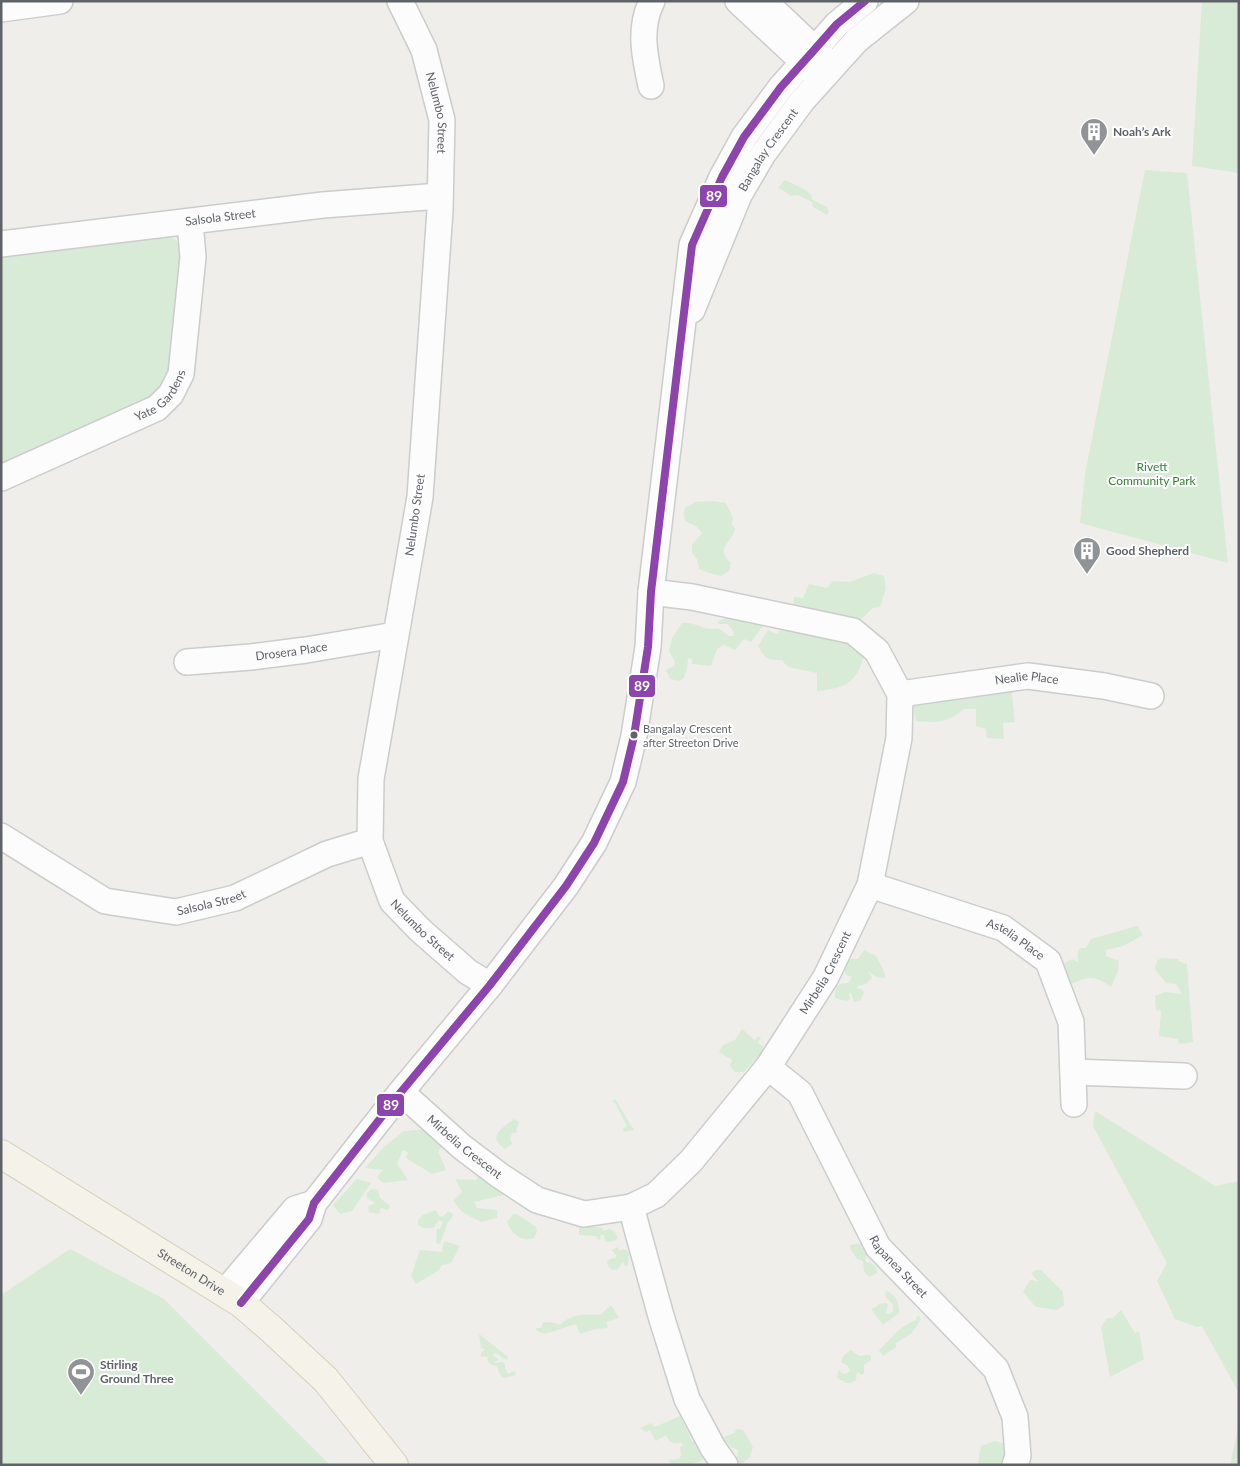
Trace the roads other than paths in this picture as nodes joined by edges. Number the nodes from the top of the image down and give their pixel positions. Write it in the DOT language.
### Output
graph roads {
  1 [pos="60,1"];
  2 [pos="400,1"];
  3 [pos="652,1"];
  4 [pos="738,1"];
  5 [pos="764,1"];
  6 [pos="865,1"];
  7 [pos="906,1"];
  8 [pos="1,9"];
  9 [pos="809,55"];
  10 [pos="828,73"];
  11 [pos="650,86"];
  12 [pos="440,196"];
  13 [pos="190,222"];
  14 [pos="1,244"];
  15 [pos="681,335"];
  16 [pos="1,478"];
  17 [pos="651,592"];
  18 [pos="395,635"];
  19 [pos="187,662"];
  20 [pos="900,694"];
  21 [pos="1151,696"];
  22 [pos="1,836"];
  23 [pos="370,841"];
  24 [pos="870,886"];
  25 [pos="490,985"];
  26 [pos="768,1067"];
  27 [pos="1073,1072"];
  28 [pos="1184,1076"];
  29 [pos="402,1092"];
  30 [pos="1074,1104"];
  31 [pos="1,1154"];
  32 [pos="632,1207"];
  33 [pos="232,1298"];
  34 [pos="394,1465"];
  35 [pos="726,1465"];
  36 [pos="1015,1465"];
  1 -- 8 [label="street"];
  2 -- 12 [label="street, Nelumbo Street"];
  3 -- 11 [label="street"];
  4 -- 9 [label="street"];
  5 -- 9 [label="street"];
  6 -- 9 [label="street, Bangalay Crescent"];
  7 -- 10 [label="street, Bangalay Crescent"];
  9 -- 10 [label="street"];
  9 -- 15 [label="street, Bangalay Crescent"];
  10 -- 15 [label="street, Bangalay Crescent"];
  12 -- 13 [label="street, Salsola Street"];
  12 -- 18 [label="street, Nelumbo Street"];
  13 -- 14 [label="street, Salsola Street"];
  13 -- 16 [label="street, Yate Gardens"];
  15 -- 17 [label="street, Bangalay Crescent"];
  17 -- 20 [label="street, Mirbelia Crescent"];
  17 -- 25 [label="street, Bangalay Crescent"];
  18 -- 19 [label="street, Drosera Place"];
  18 -- 23 [label="street, Nelumbo Street"];
  20 -- 21 [label="street, Nealie Place"];
  20 -- 24 [label="street, Mirbelia Crescent"];
  22 -- 23 [label="street, Salsola Street"];
  23 -- 25 [label="street, Nelumbo Street"];
  24 -- 26 [label="street, Mirbelia Crescent"];
  24 -- 27 [label="street, Astelia Place"];
  25 -- 29 [label="street, Bangalay Crescent"];
  26 -- 32 [label="street, Mirbelia Crescent"];
  26 -- 36 [label="street, Rapanea Street"];
  27 -- 28 [label="street"];
  27 -- 30 [label="street, Astelia Place"];
  29 -- 32 [label="street, Mirbelia Crescent"];
  29 -- 33 [label="street, Bangalay Crescent"];
  31 -- 33 [label="main road, Streeton Drive"];
  32 -- 35 [label="street"];
  33 -- 34 [label="main road, Streeton Drive"];
}
